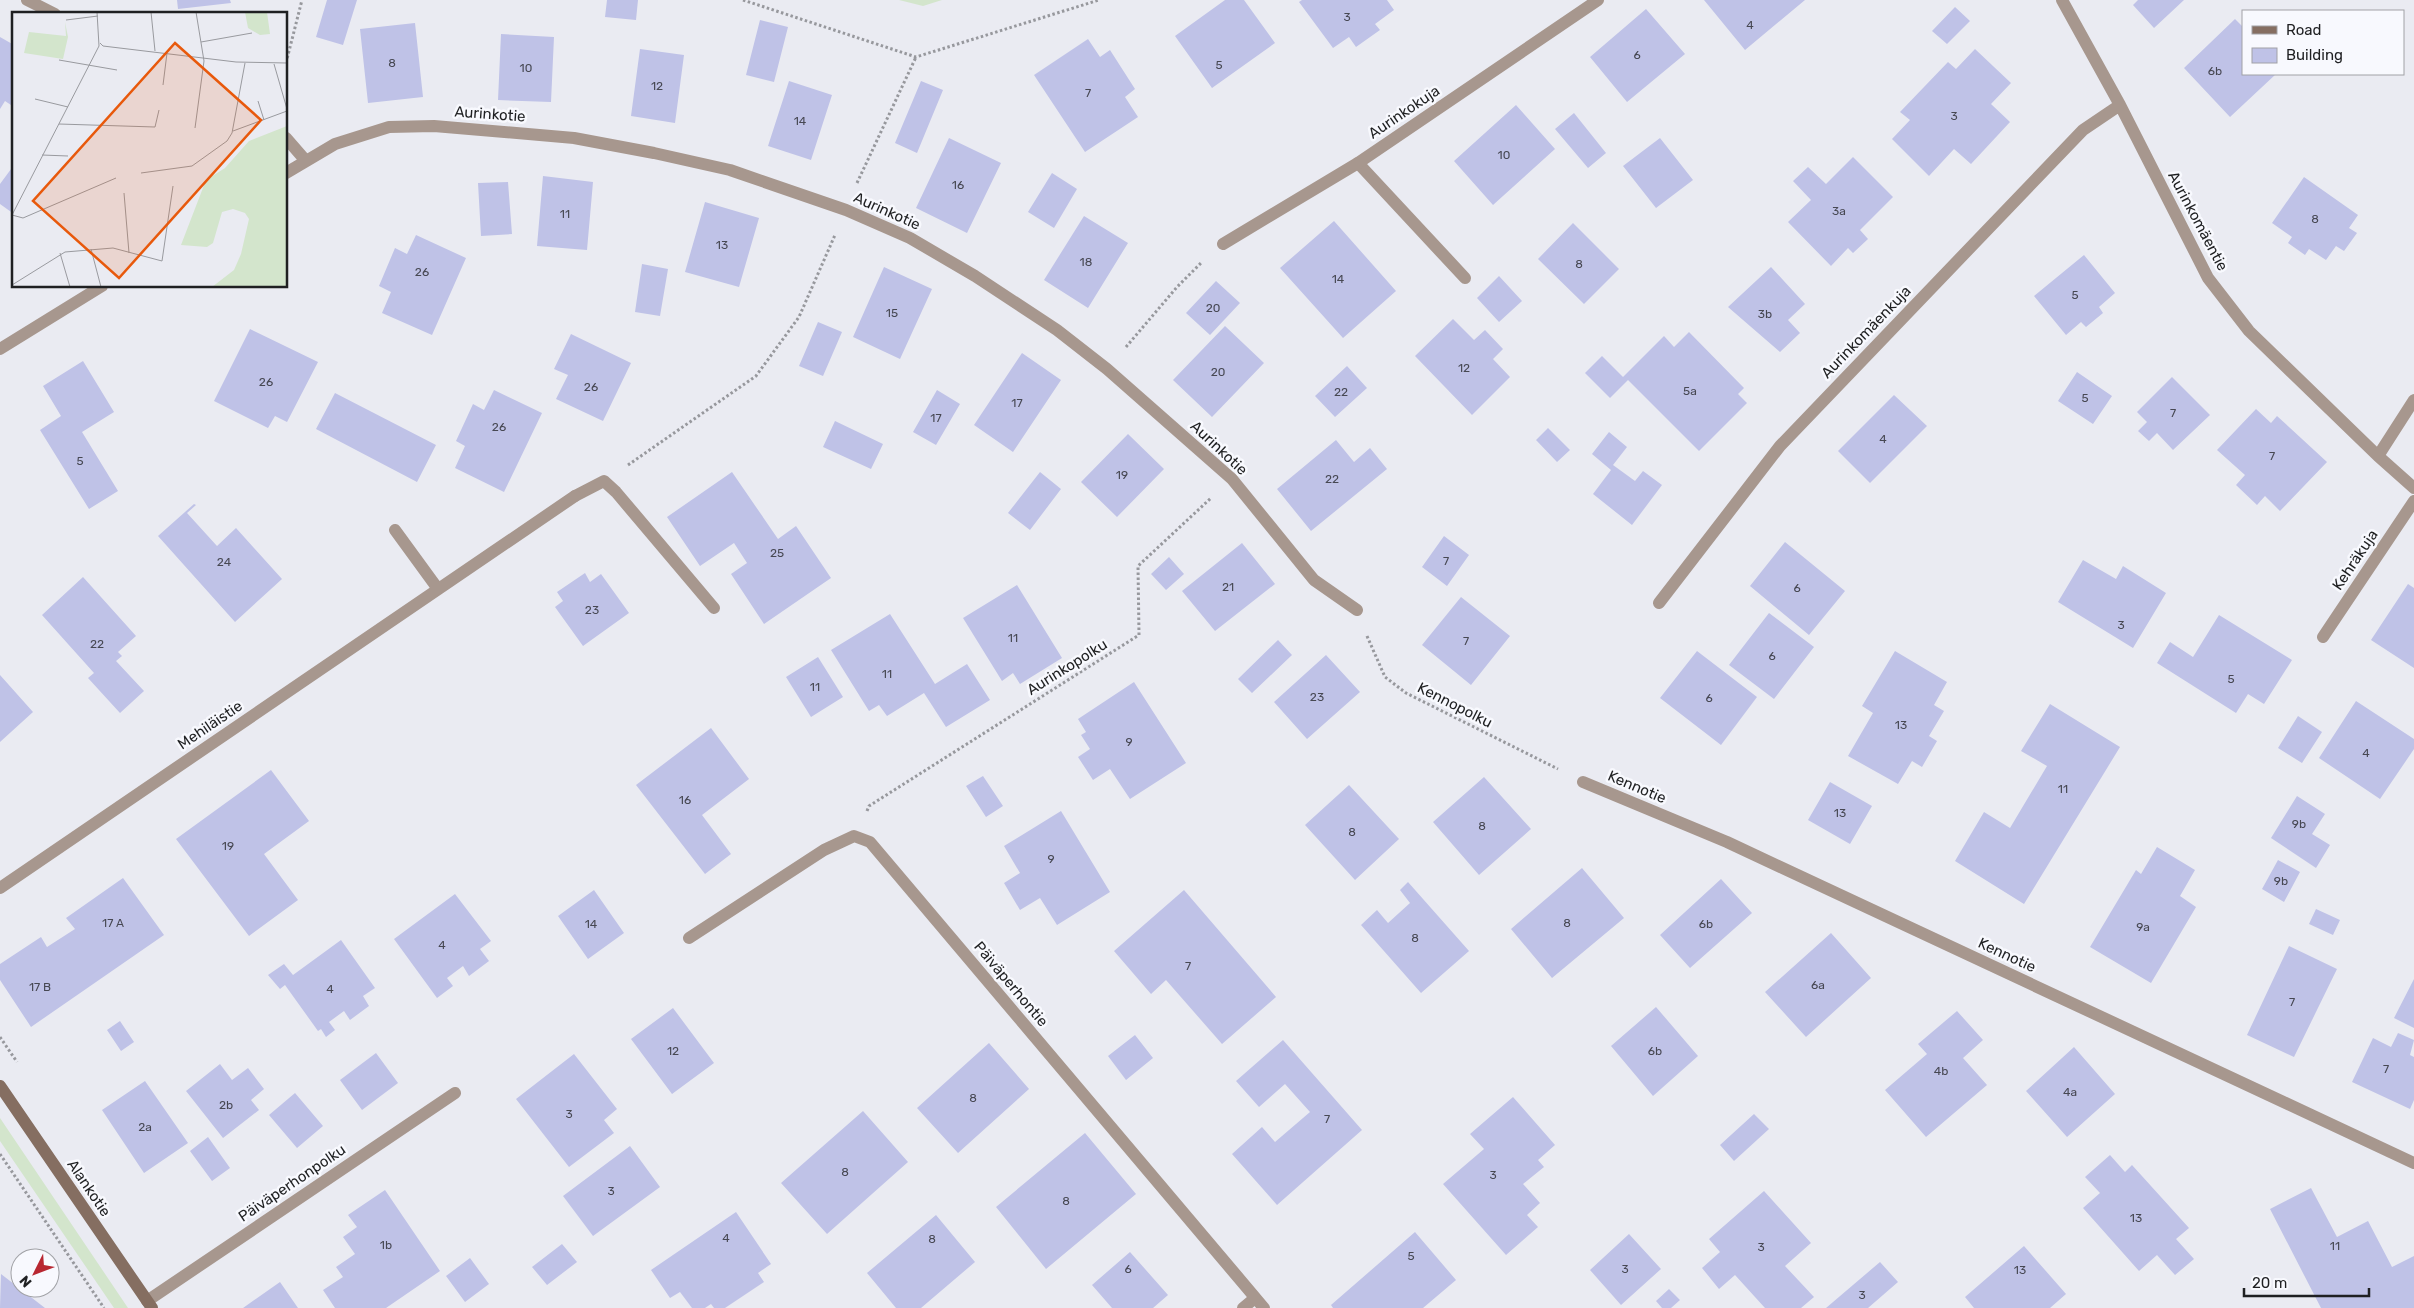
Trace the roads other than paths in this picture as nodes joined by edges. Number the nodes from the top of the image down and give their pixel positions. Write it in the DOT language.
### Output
graph roads {
  1 [pos="27,0"];
  2 [pos="1598,0"];
  3 [pos="2062,0"];
  4 [pos="51,12"];
  5 [pos="2120,105"];
  6 [pos="288,140"];
  7 [pos="306,161"];
  8 [pos="1358,163"];
  9 [pos="288,172"];
  10 [pos="1223,244"];
  11 [pos="1465,278"];
  12 [pos="99,288"];
  13 [pos="0,349"];
  14 [pos="2414,400"];
  15 [pos="2378,456"];
  16 [pos="2414,488"];
  17 [pos="2414,501"];
  18 [pos="395,530"];
  19 [pos="438,590"];
  20 [pos="1660,603"];
  21 [pos="714,608"];
  22 [pos="1357,610"];
  23 [pos="2323,637"];
  24 [pos="1583,782"];
  25 [pos="0,888"];
  26 [pos="689,938"];
  27 [pos="0,1086"];
  28 [pos="455,1092"];
  29 [pos="2414,1162"];
  30 [pos="1255,1298"];
  31 [pos="150,1304"];
  32 [pos="1243,1308"];
  33 [pos="1264,1308"];
  1 -- 4 [label="street"];
  2 -- 8 [label="street, Aurinkokuja"];
  3 -- 5 [label="street, Aurinkomäentie"];
  5 -- 15 [label="street, Aurinkomäentie"];
  5 -- 20 [label="street, Aurinkomäenkuja"];
  6 -- 7 [label="street"];
  7 -- 9 [label="street, Aurinkotie"];
  7 -- 22 [label="street, Aurinkotie"];
  8 -- 10 [label="street, Aurinkokuja"];
  8 -- 11 [label="street"];
  12 -- 13 [label="street"];
  14 -- 15 [label="street"];
  15 -- 16 [label="street, Aurinkomäentie"];
  17 -- 23 [label="street, Kehräkuja"];
  18 -- 19 [label="street"];
  19 -- 21 [label="street, Mehiläistie"];
  19 -- 25 [label="street, Mehiläistie"];
  24 -- 29 [label="street, Kennotie"];
  26 -- 30 [label="street, Päiväperhontie"];
  27 -- 31 [label="street, Alankotie"];
  28 -- 31 [label="street, Päiväperhonpolku"];
  30 -- 32 [label="street"];
  30 -- 33 [label="street, Päiväperhontie"];
}
